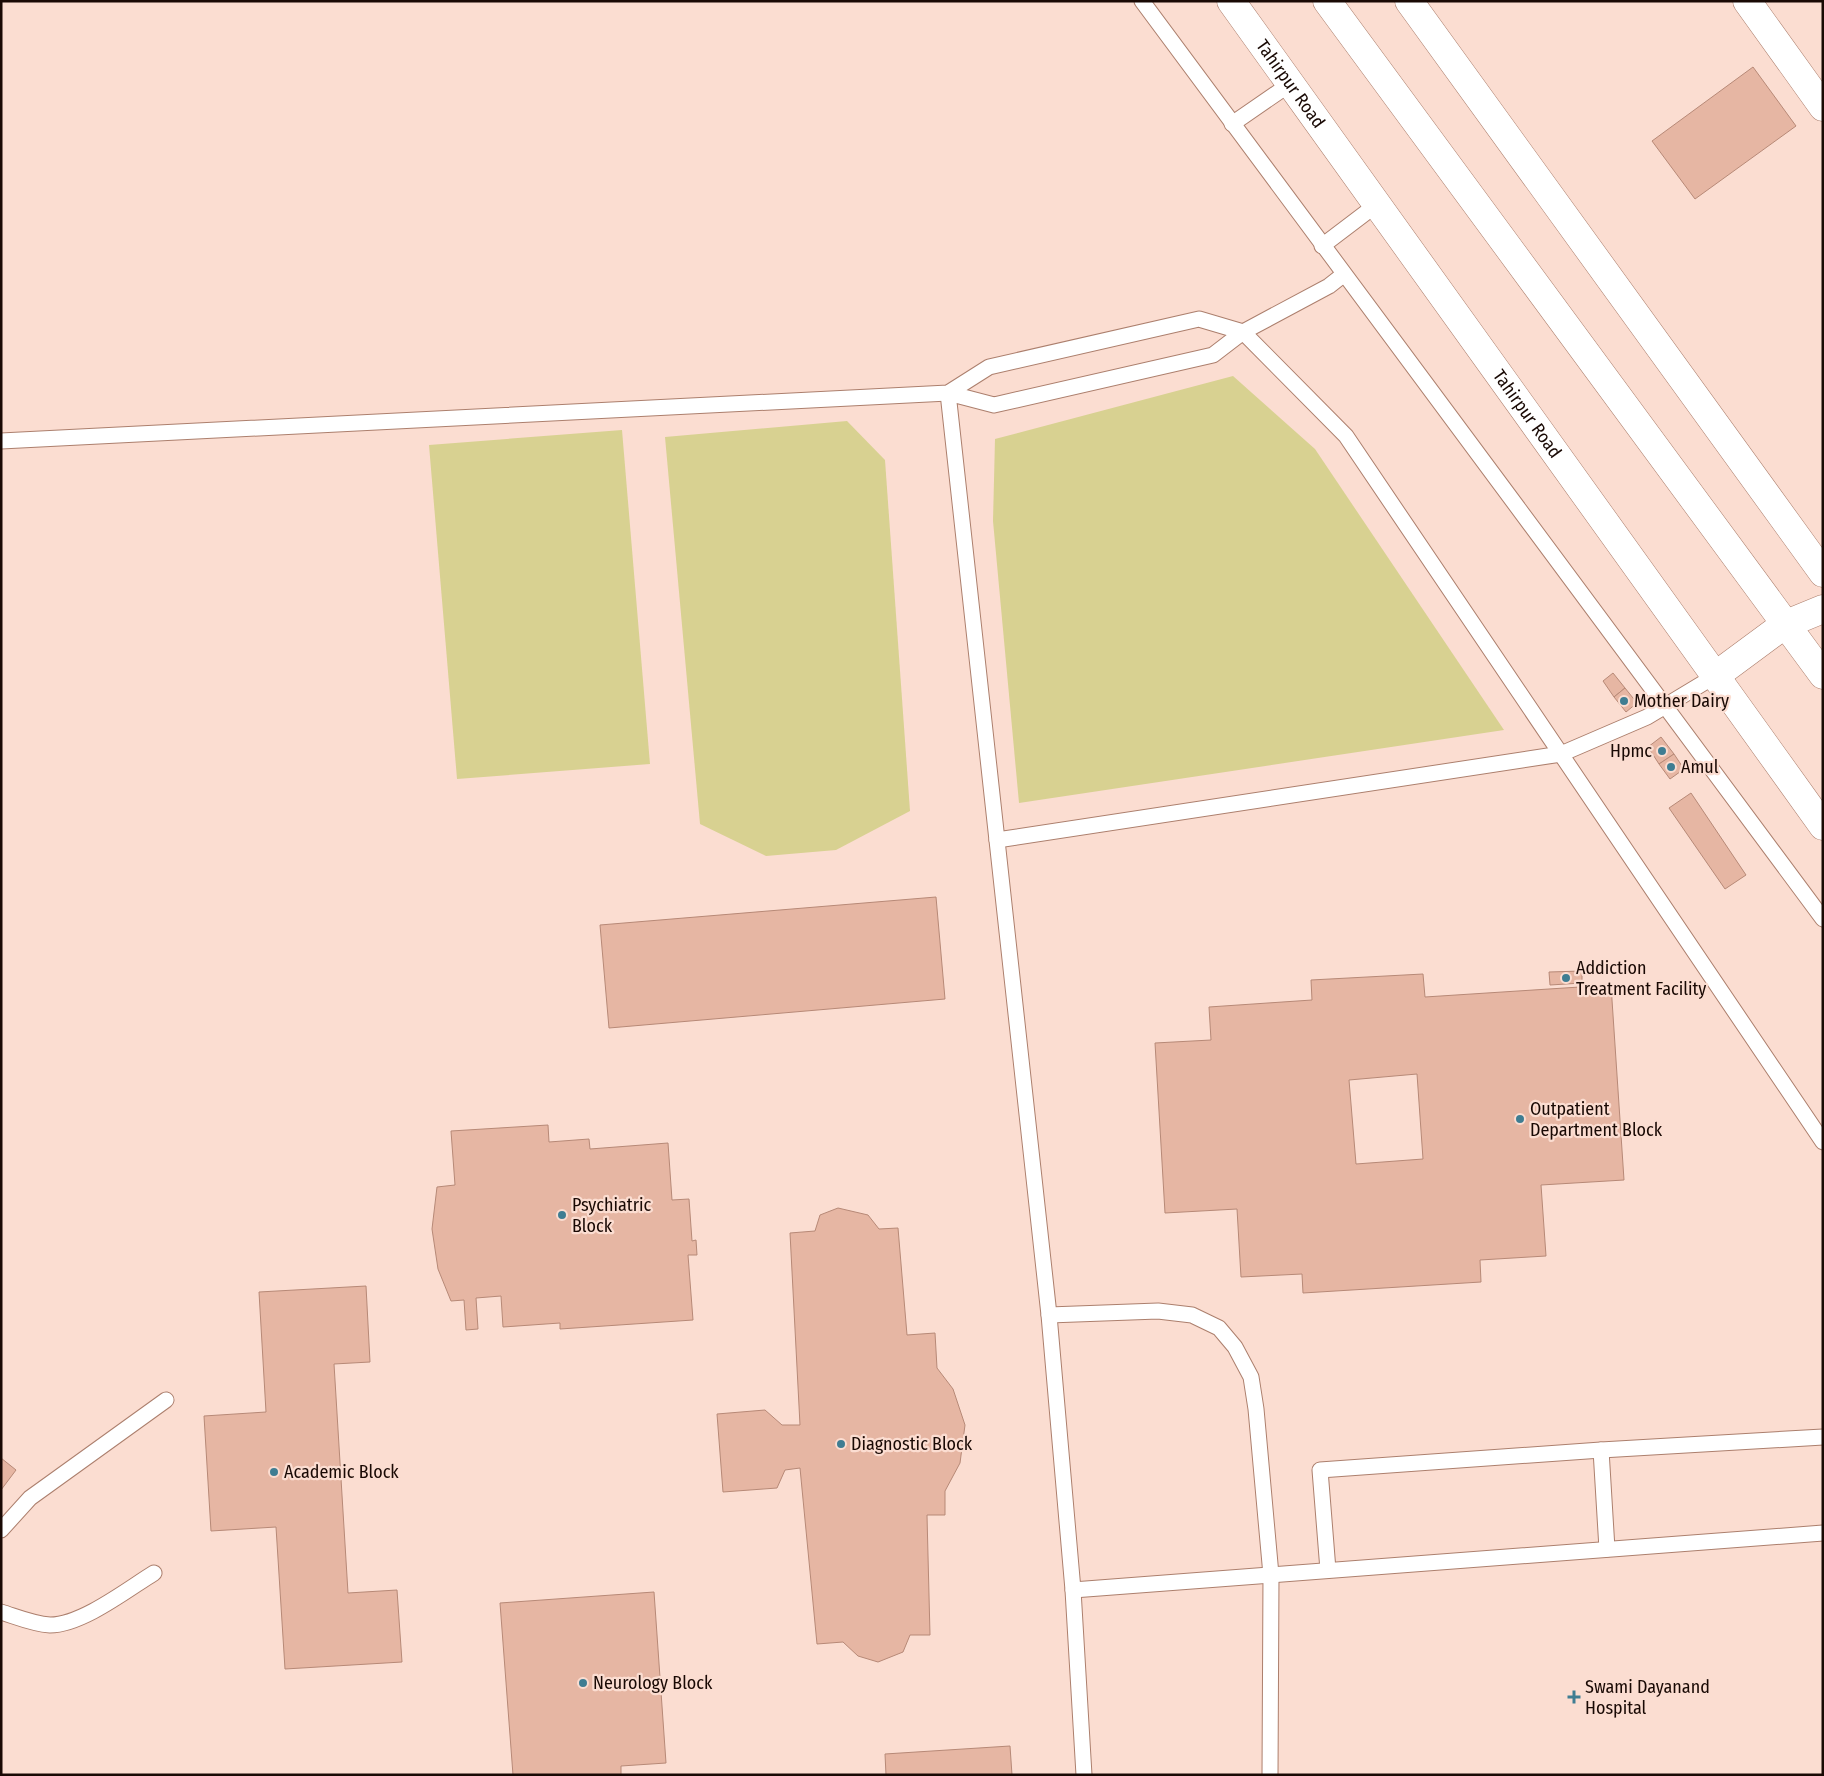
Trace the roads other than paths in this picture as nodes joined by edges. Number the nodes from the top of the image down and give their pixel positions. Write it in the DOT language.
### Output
graph roads {
  1 [pos="1142,1"];
  2 [pos="1231,1"];
  3 [pos="1327,1"];
  4 [pos="1747,1"];
  5 [pos="1413,3"];
  6 [pos="1290,84"];
  7 [pos="1823,107"];
  8 [pos="1232,124"];
  9 [pos="1376,205"];
  10 [pos="1322,246"];
  11 [pos="1343,275"];
  12 [pos="1243,332"];
  13 [pos="948,393"];
  14 [pos="1,441"];
  15 [pos="1823,572"];
  16 [pos="1823,609"];
  17 [pos="1784,625"];
  18 [pos="1823,675"];
  19 [pos="1715,676"];
  20 [pos="1664,707"];
  21 [pos="1561,754"];
  22 [pos="1823,826"];
  23 [pos="997,840"];
  24 [pos="1823,919"];
  25 [pos="1823,1142"];
  26 [pos="1049,1315"];
  27 [pos="166,1400"];
  28 [pos="1823,1437"];
  29 [pos="1601,1450"];
  30 [pos="1,1530"];
  31 [pos="1823,1533"];
  32 [pos="1606,1550"];
  33 [pos="1328,1570"];
  34 [pos="154,1573"];
  35 [pos="1271,1575"];
  36 [pos="1072,1590"];
  37 [pos="1,1612"];
  38 [pos="1084,1775"];
  39 [pos="1270,1775"];
  1 -- 8 [label="lane"];
  2 -- 6 [label="main road, Tahirpur Road"];
  3 -- 17 [label="main road"];
  4 -- 7 [label="main road"];
  5 -- 15 [label="main road"];
  6 -- 8 [label="lane"];
  6 -- 9 [label="main road, Tahirpur Road"];
  8 -- 10 [label="lane"];
  9 -- 10 [label="lane"];
  9 -- 19 [label="main road, Tahirpur Road"];
  10 -- 11 [label="lane"];
  11 -- 12 [label="lane"];
  11 -- 20 [label="lane"];
  12 -- 13 [label="lane"];
  12 -- 13 [label="lane"];
  12 -- 21 [label="lane"];
  13 -- 14 [label="lane"];
  13 -- 23 [label="lane"];
  16 -- 17 [label="main road"];
  17 -- 18 [label="main road"];
  17 -- 19 [label="main road"];
  19 -- 20 [label="lane"];
  19 -- 22 [label="main road, Tahirpur Road"];
  20 -- 21 [label="lane"];
  20 -- 24 [label="lane"];
  21 -- 23 [label="lane"];
  21 -- 25 [label="lane"];
  23 -- 26 [label="lane"];
  26 -- 35 [label="lane"];
  26 -- 36 [label="lane"];
  27 -- 30 [label="lane"];
  28 -- 29 [label="lane"];
  29 -- 32 [label="lane"];
  29 -- 33 [label="lane"];
  31 -- 32 [label="lane"];
  32 -- 33 [label="lane"];
  33 -- 35 [label="lane"];
  34 -- 37 [label="lane"];
  35 -- 36 [label="lane"];
  35 -- 39 [label="lane"];
  36 -- 38 [label="lane"];
}
